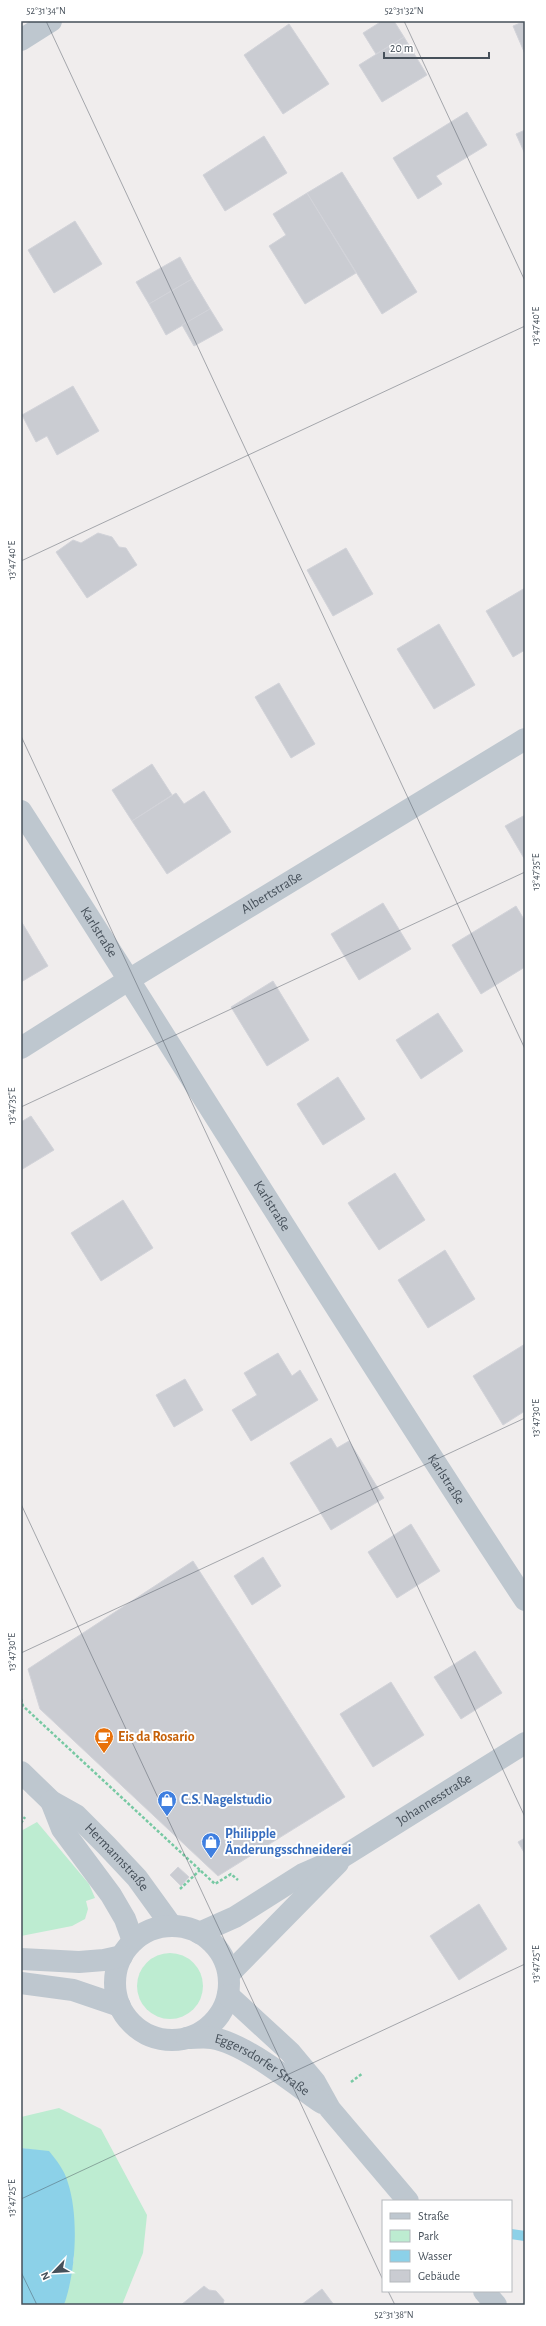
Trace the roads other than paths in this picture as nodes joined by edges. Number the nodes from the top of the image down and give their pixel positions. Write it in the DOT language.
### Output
graph roads {
  1 [pos="51,21"];
  2 [pos="21,40"];
  3 [pos="525,739"];
  4 [pos="21,811"];
  5 [pos="130,979"];
  6 [pos="21,1048"];
  7 [pos="525,1600"];
  8 [pos="525,1743"];
  9 [pos="21,1772"];
  10 [pos="51,1801"];
  11 [pos="344,1856"];
  12 [pos="171,1925"];
  13 [pos="199,1933"];
  14 [pos="127,1948"];
  15 [pos="21,1959"];
  16 [pos="21,1984"];
  17 [pos="228,1984"];
  18 [pos="120,2006"];
  19 [pos="187,2038"];
  20 [pos="330,2109"];
  21 [pos="407,2200"];
  22 [pos="485,2292"];
  23 [pos="496,2305"];
  1 -- 2 [label="street"];
  3 -- 5 [label="street, Albertstraße"];
  4 -- 5 [label="street, Karlstraße"];
  5 -- 6 [label="street, Albertstraße"];
  5 -- 7 [label="street, Karlstraße"];
  8 -- 11 [label="street, Johannesstraße"];
  9 -- 10 [label="street, Hermannstraße"];
  10 -- 12 [label="street, Hermannstraße"];
  10 -- 14 [label="street, Hermannstraße"];
  11 -- 13 [label="street, Johannesstraße"];
  11 -- 17 [label="street, Johannesstraße"];
  12 -- 13 [label="street"];
  12 -- 14 [label="street"];
  13 -- 17 [label="street"];
  14 -- 15 [label="street"];
  14 -- 18 [label="street"];
  16 -- 18 [label="street"];
  17 -- 19 [label="street"];
  17 -- 20 [label="street, Eggersdorfer Straße"];
  18 -- 19 [label="street"];
  19 -- 20 [label="street, Eggersdorfer Straße"];
  20 -- 21 [label="street, Eggersdorfer Straße"];
  22 -- 23 [label="street"];
}
